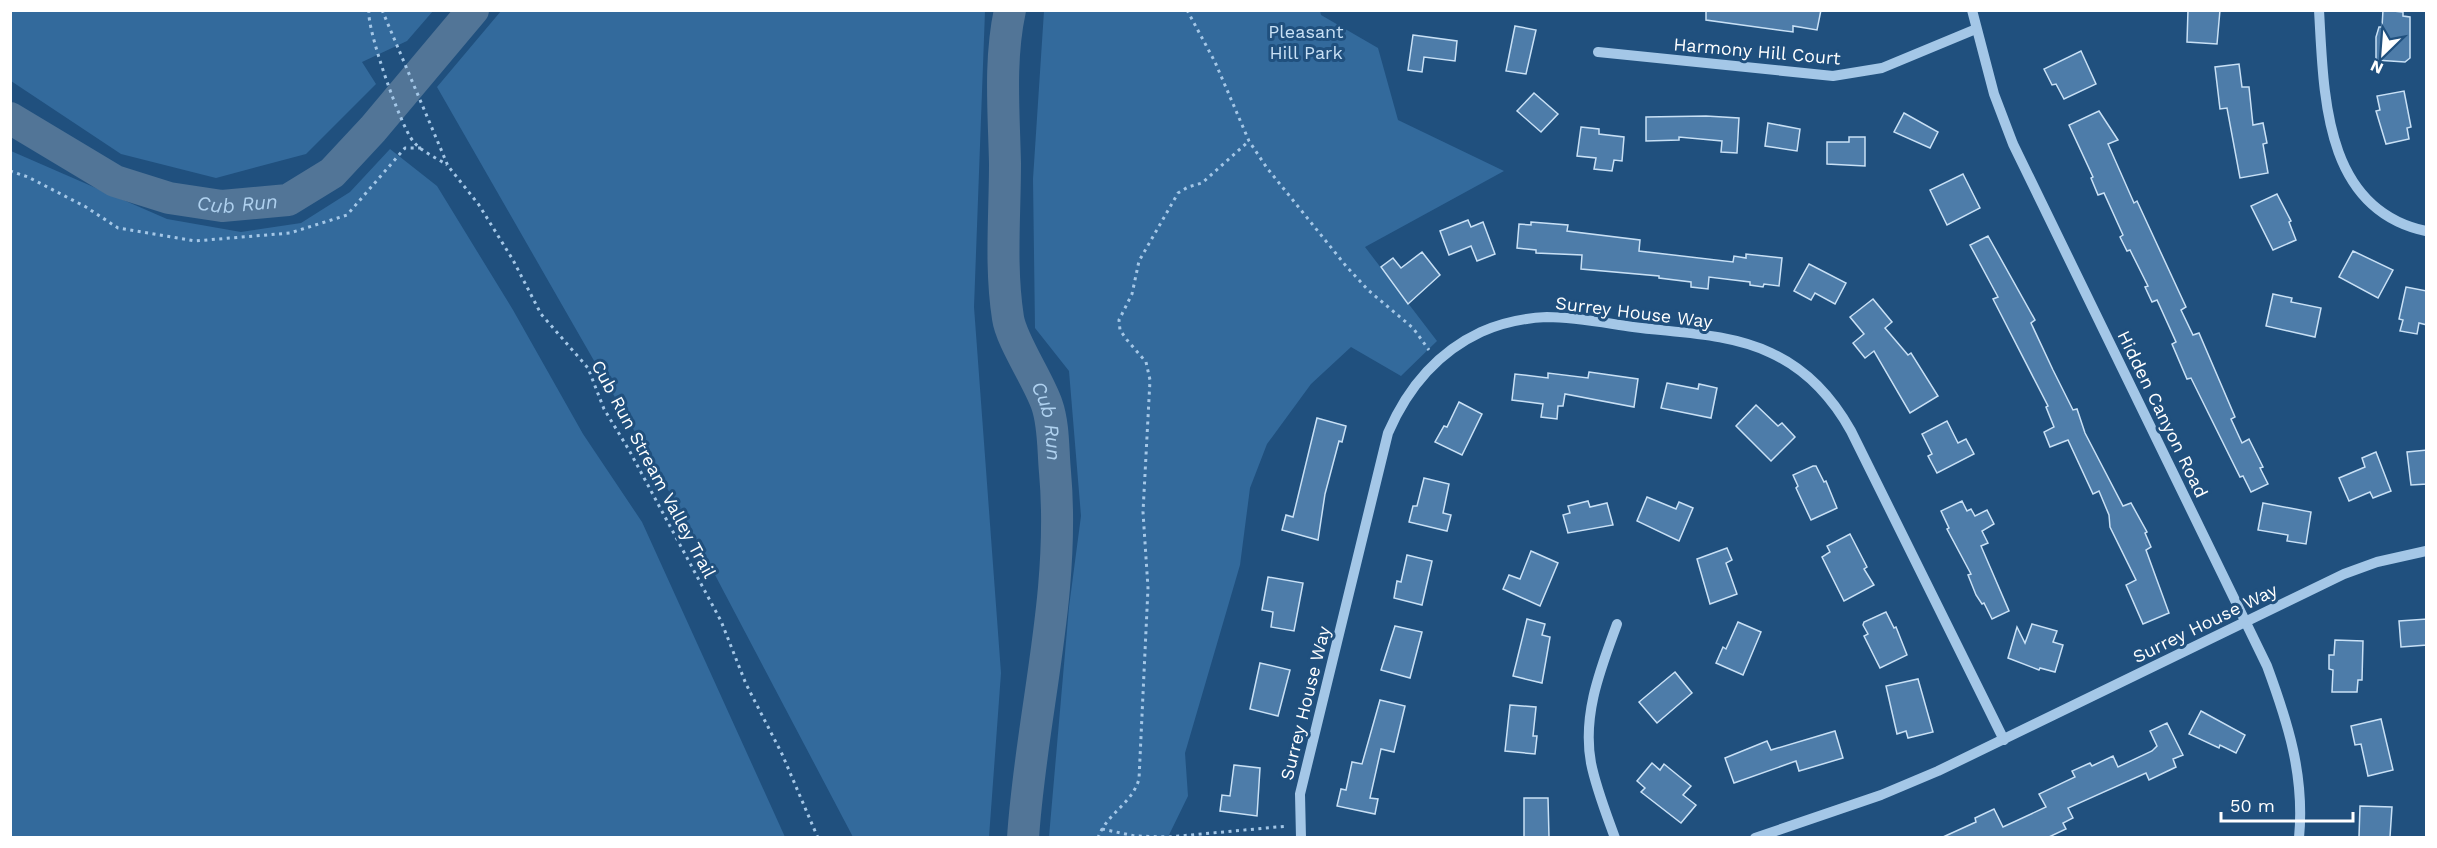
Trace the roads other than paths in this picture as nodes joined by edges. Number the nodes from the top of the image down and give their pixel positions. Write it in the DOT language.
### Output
graph roads {
  1 [pos="1972,10"];
  2 [pos="2319,10"];
  3 [pos="1976,29"];
  4 [pos="1599,52"];
  5 [pos="2427,231"];
  6 [pos="2427,551"];
  7 [pos="2246,622"];
  8 [pos="1617,624"];
  9 [pos="2004,740"];
  10 [pos="1301,837"];
  11 [pos="1615,837"];
  12 [pos="1755,837"];
  13 [pos="2299,837"];
  1 -- 3 [label="street, Hidden Canyon Road"];
  2 -- 5 [label="street"];
  3 -- 4 [label="street, Harmony Hill Court"];
  3 -- 7 [label="street, Hidden Canyon Road"];
  6 -- 7 [label="street, Surrey House Way"];
  7 -- 9 [label="street, Surrey House Way"];
  7 -- 13 [label="street, Hidden Canyon Road"];
  8 -- 11 [label="street"];
  9 -- 10 [label="street, Surrey House Way"];
  9 -- 12 [label="street, Surrey House Way"];
}
